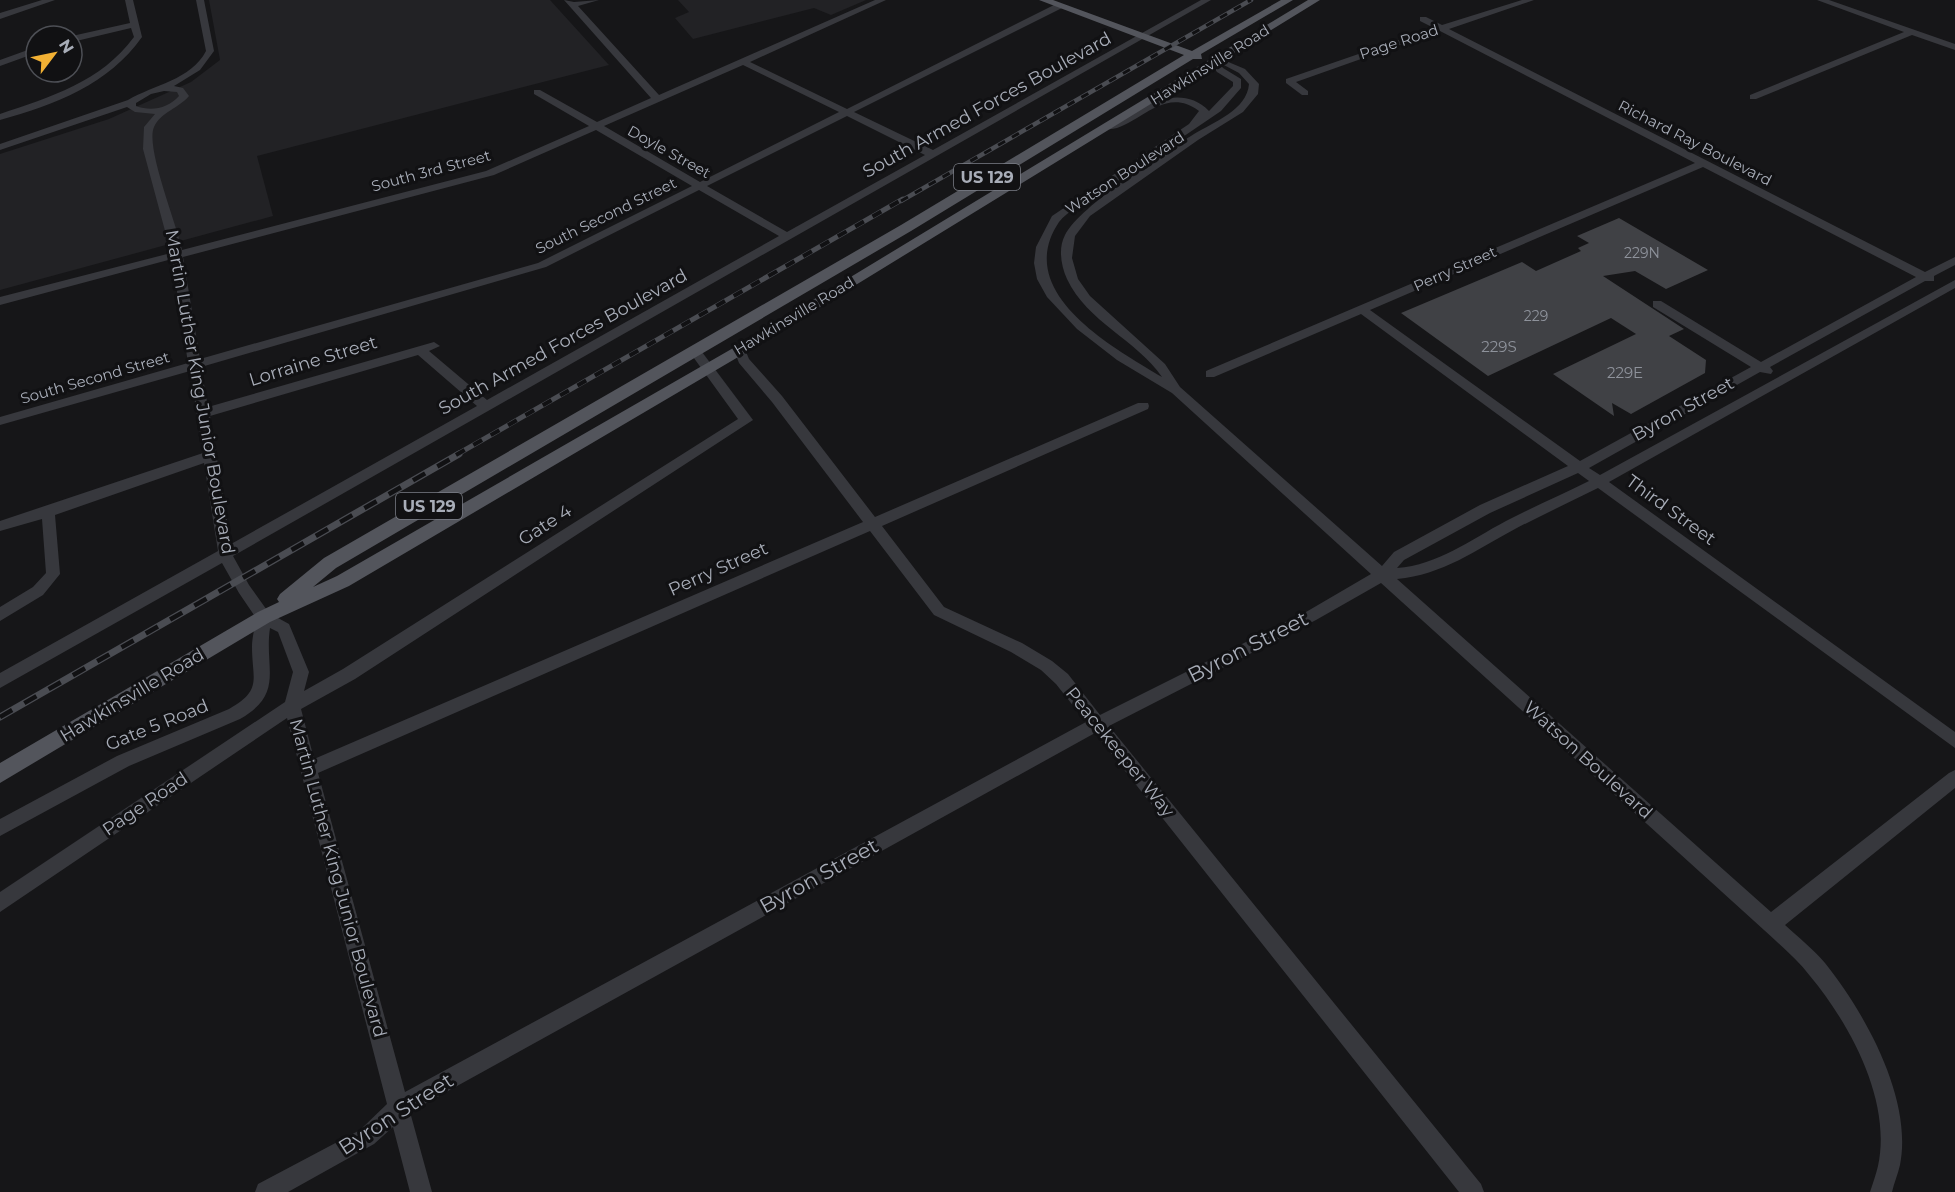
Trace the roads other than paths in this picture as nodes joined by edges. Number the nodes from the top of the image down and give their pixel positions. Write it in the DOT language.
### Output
graph roads {
  1 [pos="51,0"];
  2 [pos="129,0"];
  3 [pos="201,0"];
  4 [pos="595,0"];
  5 [pos="882,0"];
  6 [pos="1044,0"];
  7 [pos="1207,0"];
  8 [pos="1288,0"];
  9 [pos="1315,0"];
  10 [pos="1530,0"];
  11 [pos="1821,0"];
  12 [pos="570,3"];
  13 [pos="1059,6"];
  14 [pos="0,16"];
  15 [pos="1423,19"];
  16 [pos="136,24"];
  17 [pos="1441,28"];
  18 [pos="1909,33"];
  19 [pos="84,36"];
  20 [pos="1144,37"];
  21 [pos="1955,47"];
  22 [pos="24,54"];
  23 [pos="1193,55"];
  24 [pos="1955,57"];
  25 [pos="744,62"];
  26 [pos="0,63"];
  27 [pos="1214,63"];
  28 [pos="192,73"];
  29 [pos="164,88"];
  30 [pos="180,90"];
  31 [pos="537,92"];
  32 [pos="1305,93"];
  33 [pos="1753,97"];
  34 [pos="657,99"];
  35 [pos="134,107"];
  36 [pos="165,109"];
  37 [pos="846,112"];
  38 [pos="0,117"];
  39 [pos="149,127"];
  40 [pos="594,127"];
  41 [pos="1105,129"];
  42 [pos="1182,134"];
  43 [pos="0,147"];
  44 [pos="934,155"];
  45 [pos="1701,164"];
  46 [pos="700,186"];
  47 [pos="788,237"];
  48 [pos="176,254"];
  49 [pos="1955,260"];
  50 [pos="1924,276"];
  51 [pos="1952,288"];
  52 [pos="0,301"];
  53 [pos="1657,304"];
  54 [pos="1363,310"];
  55 [pos="1840,323"];
  56 [pos="1861,335"];
  57 [pos="434,346"];
  58 [pos="420,350"];
  59 [pos="740,350"];
  60 [pos="695,351"];
  61 [pos="194,365"];
  62 [pos="1760,367"];
  63 [pos="708,368"];
  64 [pos="1210,374"];
  65 [pos="1781,380"];
  66 [pos="1176,390"];
  67 [pos="485,406"];
  68 [pos="1143,406"];
  69 [pos="204,413"];
  70 [pos="0,421"];
  71 [pos="1625,441"];
  72 [pos="1646,455"];
  73 [pos="209,456"];
  74 [pos="1579,467"];
  75 [pos="1599,482"];
  76 [pos="48,512"];
  77 [pos="870,524"];
  78 [pos="0,526"];
  79 [pos="226,556"];
  80 [pos="1382,575"];
  81 [pos="0,615"];
  82 [pos="264,617"];
  83 [pos="0,681"];
  84 [pos="292,706"];
  85 [pos="1097,724"];
  86 [pos="1955,741"];
  87 [pos="309,769"];
  88 [pos="0,774"];
  89 [pos="1955,778"];
  90 [pos="0,828"];
  91 [pos="0,903"];
  92 [pos="1772,924"];
  93 [pos="399,1107"];
  94 [pos="266,1192"];
  95 [pos="420,1192"];
  96 [pos="1473,1192"];
  97 [pos="1881,1192"];
  1 -- 14 [label="street"];
  2 -- 16 [label="street"];
  3 -- 28 [label="street"];
  4 -- 12 [label="street"];
  5 -- 25 [label="street, South 3rd Street"];
  6 -- 13 [label="main road, Watson Boulevard"];
  7 -- 20 [label="street, South Armed Forces Boulevard"];
  8 -- 23 [label="main road, Hawkinsville Road / US 129"];
  9 -- 27 [label="main road, Hawkinsville Road / US 129"];
  10 -- 17 [label="street, Page Road"];
  11 -- 18 [label="street"];
  12 -- 34 [label="street"];
  13 -- 20 [label="main road, Watson Boulevard"];
  13 -- 37 [label="street, South Second Street"];
  15 -- 17 [label="street, Richard Ray Boulevard"];
  16 -- 19 [label="street"];
  16 -- 38 [label="street"];
  17 -- 32 [label="street, Page Road"];
  17 -- 45 [label="street, Richard Ray Boulevard"];
  18 -- 21 [label="street"];
  18 -- 24 [label="street"];
  18 -- 33 [label="street"];
  20 -- 23 [label="main road, Watson Boulevard"];
  20 -- 44 [label="street, South Armed Forces Boulevard"];
  22 -- 26 [label="street"];
  23 -- 27 [label="main road, Watson Boulevard"];
  23 -- 60 [label="main road, Hawkinsville Road / US 129"];
  25 -- 34 [label="street, South 3rd Street"];
  25 -- 37 [label="street"];
  27 -- 41 [label="main road, Hawkinsville Road / US 129"];
  27 -- 42 [label="street, Watson Boulevard"];
  27 -- 66 [label="street, Watson Boulevard"];
  28 -- 29 [label="street"];
  28 -- 30 [label="street"];
  29 -- 30 [label="street"];
  29 -- 35 [label="street"];
  30 -- 36 [label="street"];
  31 -- 40 [label="street, Doyle Street"];
  34 -- 40 [label="street, South 3rd Street"];
  35 -- 36 [label="street"];
  35 -- 39 [label="street, Martin Luther King Junior Boulevard"];
  35 -- 43 [label="street"];
  36 -- 39 [label="street"];
  37 -- 44 [label="street"];
  37 -- 46 [label="street, South Second Street"];
  39 -- 48 [label="street, Martin Luther King Junior Boulevard"];
  40 -- 46 [label="street, Doyle Street"];
  40 -- 48 [label="street, South 3rd Street"];
  41 -- 42 [label="street"];
  41 -- 59 [label="main road, Hawkinsville Road / US 129"];
  42 -- 66 [label="street, Watson Boulevard"];
  44 -- 47 [label="street, South Armed Forces Boulevard"];
  45 -- 50 [label="street, Richard Ray Boulevard"];
  45 -- 54 [label="street, Perry Street"];
  46 -- 47 [label="street, Doyle Street"];
  46 -- 61 [label="street, South Second Street"];
  47 -- 67 [label="street, South Armed Forces Boulevard"];
  48 -- 52 [label="street, South 3rd Street"];
  48 -- 61 [label="street, Martin Luther King Junior Boulevard"];
  49 -- 50 [label="street, Byron Street"];
  50 -- 51 [label="street, Richard Ray Boulevard"];
  50 -- 55 [label="street, Byron Street"];
  51 -- 56 [label="street, Byron Street"];
  53 -- 62 [label="street"];
  54 -- 64 [label="street, Perry Street"];
  54 -- 74 [label="street, Third Street"];
  55 -- 56 [label="street"];
  55 -- 62 [label="street, Byron Street"];
  56 -- 65 [label="street, Byron Street"];
  57 -- 58 [label="street, Lorraine Street"];
  58 -- 67 [label="street"];
  58 -- 69 [label="street, Lorraine Street"];
  59 -- 63 [label="main road, Hawkinsville Road / US 129"];
  59 -- 77 [label="street, Peacekeeper Way"];
  60 -- 63 [label="street, Gate 4"];
  60 -- 82 [label="main road, Hawkinsville Road / US 129"];
  61 -- 69 [label="street, Martin Luther King Junior Boulevard"];
  61 -- 70 [label="street, South Second Street"];
  62 -- 65 [label="street"];
  62 -- 71 [label="street, Byron Street"];
  63 -- 82 [label="main road, Hawkinsville Road / US 129"];
  63 -- 84 [label="street, Gate 4"];
  65 -- 72 [label="street, Byron Street"];
  66 -- 80 [label="street, Watson Boulevard"];
  67 -- 79 [label="street, South Armed Forces Boulevard"];
  68 -- 77 [label="street, Perry Street"];
  69 -- 73 [label="street, Martin Luther King Junior Boulevard"];
  71 -- 72 [label="street"];
  71 -- 74 [label="street, Byron Street"];
  72 -- 75 [label="street, Byron Street"];
  73 -- 76 [label="street"];
  73 -- 79 [label="street, Martin Luther King Junior Boulevard"];
  74 -- 75 [label="street, Third Street"];
  74 -- 80 [label="street, Byron Street"];
  75 -- 80 [label="street, Byron Street"];
  75 -- 86 [label="street, Third Street"];
  76 -- 78 [label="street"];
  76 -- 81 [label="street"];
  77 -- 85 [label="street, Peacekeeper Way"];
  77 -- 87 [label="street, Perry Street"];
  79 -- 82 [label="street, Martin Luther King Junior Boulevard"];
  79 -- 83 [label="street, South Armed Forces Boulevard"];
  80 -- 85 [label="street, Byron Street"];
  80 -- 92 [label="street, Watson Boulevard"];
  82 -- 84 [label="street, Martin Luther King Junior Boulevard"];
  82 -- 88 [label="main road, Hawkinsville Road / US 129"];
  82 -- 90 [label="street, Gate 5 Road"];
  84 -- 87 [label="street, Martin Luther King Junior Boulevard"];
  84 -- 91 [label="street, Page Road"];
  85 -- 93 [label="street, Byron Street"];
  85 -- 96 [label="street, Peacekeeper Way"];
  87 -- 93 [label="street, Martin Luther King Junior Boulevard"];
  89 -- 92 [label="street"];
  92 -- 97 [label="street, Watson Boulevard"];
  93 -- 94 [label="street, Byron Street"];
  93 -- 95 [label="street, Martin Luther King Junior Boulevard"];
}
